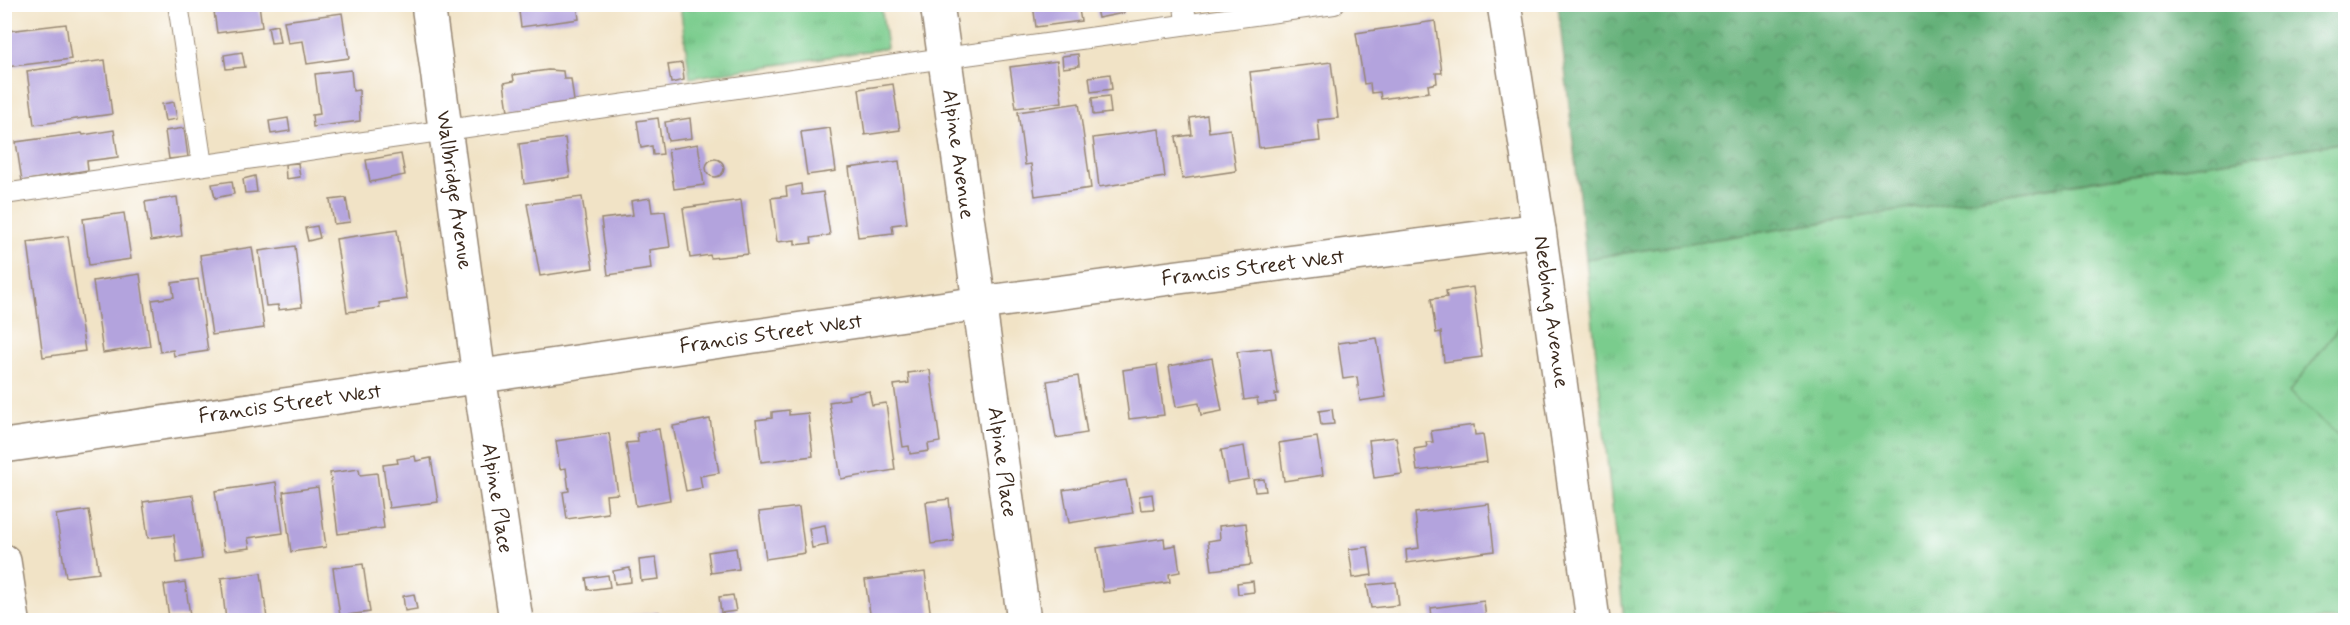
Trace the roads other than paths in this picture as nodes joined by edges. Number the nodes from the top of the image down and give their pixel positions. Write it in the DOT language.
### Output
graph roads {
  1 [pos="178,4"];
  2 [pos="428,4"];
  3 [pos="937,4"];
  4 [pos="1184,4"];
  5 [pos="1334,4"];
  6 [pos="1504,4"];
  7 [pos="1186,24"];
  8 [pos="944,58"];
  9 [pos="445,129"];
  10 [pos="202,165"];
  11 [pos="4,194"];
  12 [pos="1539,230"];
  13 [pos="980,303"];
  14 [pos="479,376"];
  15 [pos="4,446"];
  16 [pos="4,561"];
  17 [pos="13,621"];
  18 [pos="516,621"];
  19 [pos="1024,621"];
  20 [pos="1593,621"];
  1 -- 10 [label="lane"];
  2 -- 9 [label="street, Wallbridge Avenue"];
  3 -- 8 [label="street, Alpine Avenue"];
  4 -- 7 [label="lane"];
  5 -- 7 [label="lane"];
  6 -- 12 [label="street, Neebing Avenue"];
  7 -- 8 [label="lane"];
  8 -- 9 [label="lane"];
  8 -- 13 [label="street, Alpine Avenue"];
  9 -- 10 [label="lane"];
  9 -- 14 [label="street, Wallbridge Avenue"];
  10 -- 11 [label="lane"];
  12 -- 13 [label="street, Francis Street West"];
  12 -- 20 [label="street, Neebing Avenue"];
  13 -- 14 [label="street, Francis Street West"];
  13 -- 19 [label="street, Alpine Place"];
  14 -- 15 [label="street, Francis Street West"];
  14 -- 18 [label="street, Alpine Place"];
  16 -- 17 [label="street"];
}
